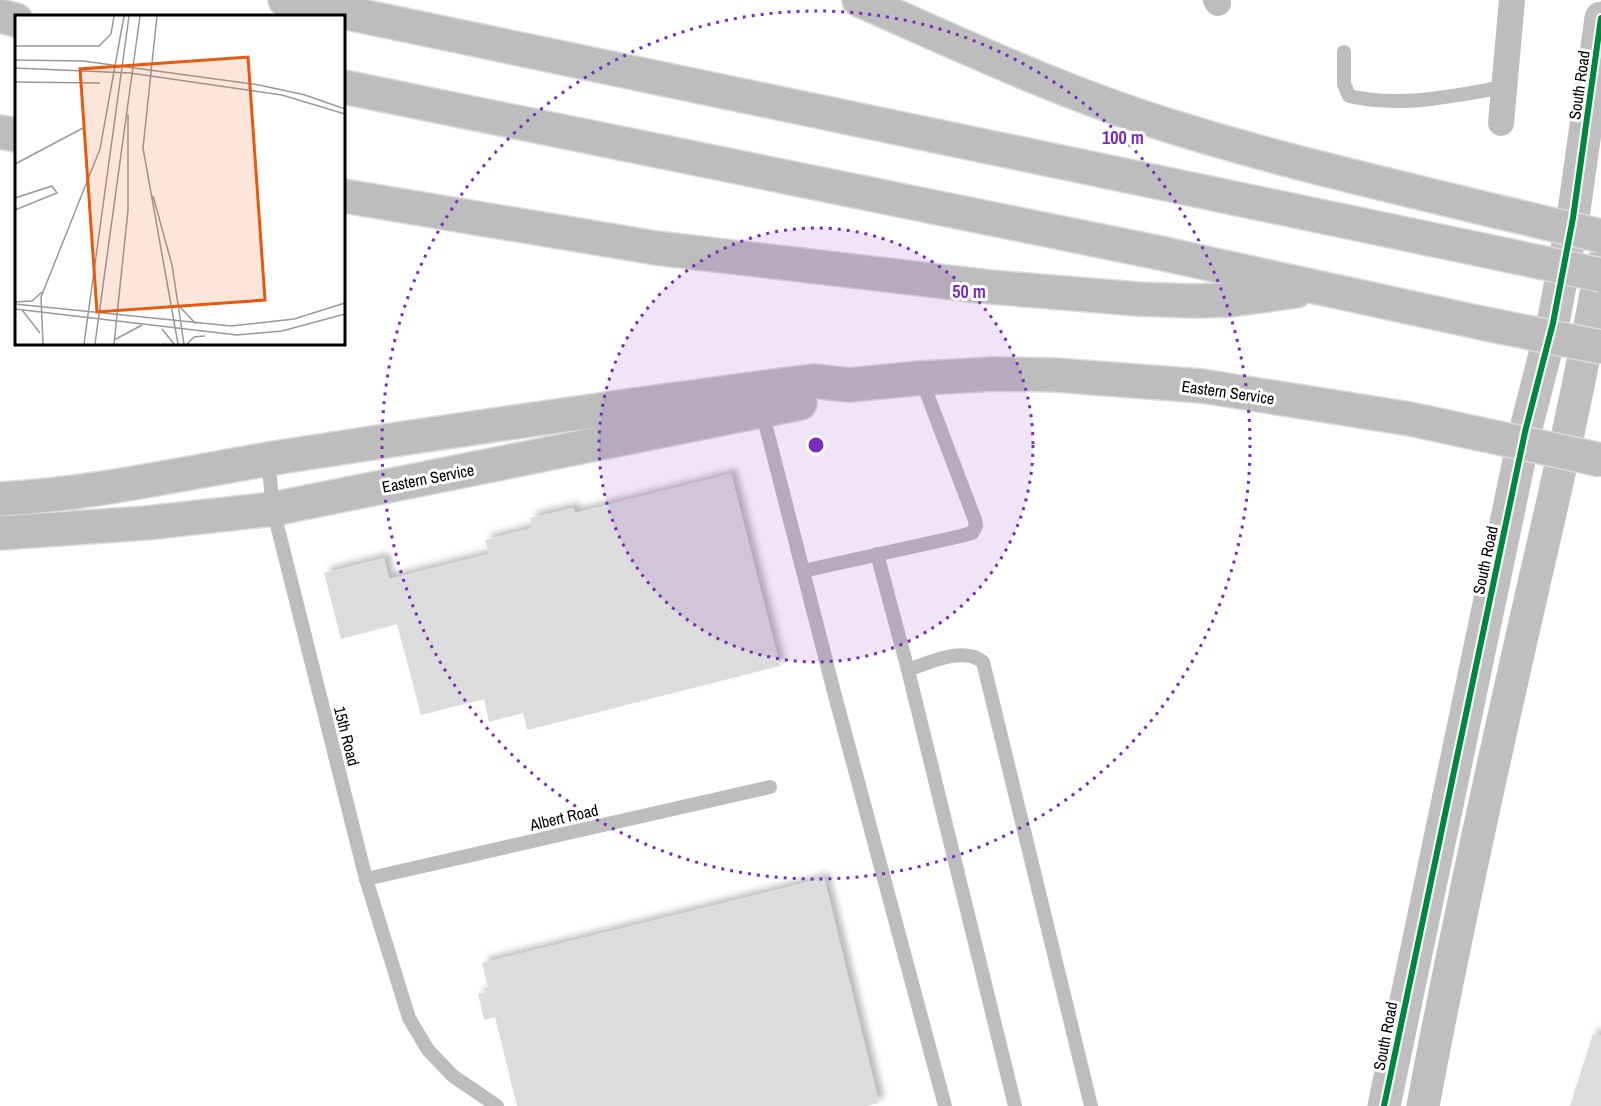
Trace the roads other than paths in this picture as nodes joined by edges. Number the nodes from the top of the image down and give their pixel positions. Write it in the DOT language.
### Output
graph roads {
  1 [pos="285,0"];
  2 [pos="859,0"];
  3 [pos="1512,0"];
  4 [pos="0,16"];
  5 [pos="1601,18"];
  6 [pos="15,20"];
  7 [pos="1344,52"];
  8 [pos="345,87"];
  9 [pos="1504,87"];
  10 [pos="1502,123"];
  11 [pos="0,132"];
  12 [pos="15,135"];
  13 [pos="345,196"];
  14 [pos="1601,236"];
  15 [pos="1601,265"];
  16 [pos="1601,275"];
  17 [pos="1312,287"];
  18 [pos="1594,346"];
  19 [pos="921,378"];
  20 [pos="849,385"];
  21 [pos="762,411"];
  22 [pos="268,459"];
  23 [pos="1601,460"];
  24 [pos="4,497"];
  25 [pos="273,509"];
  26 [pos="33,531"];
  27 [pos="0,533"];
  28 [pos="0,544"];
  29 [pos="877,554"];
  30 [pos="803,571"];
  31 [pos="908,670"];
  32 [pos="770,787"];
  33 [pos="366,879"];
  34 [pos="497,1106"];
  35 [pos="945,1106"];
  36 [pos="1015,1106"];
  37 [pos="1091,1106"];
  38 [pos="1384,1106"];
  39 [pos="1424,1106"];
  1 -- 16 [label="main road, bridge"];
  2 -- 14 [label="main road, bridge"];
  3 -- 9 [label="street"];
  4 -- 6 [label="main road"];
  5 -- 38 [label="street, South Road"];
  7 -- 9 [label="lane"];
  8 -- 17 [label="main road"];
  9 -- 10 [label="street"];
  11 -- 12 [label="main road"];
  13 -- 17 [label="main road"];
  15 -- 18 [label="street"];
  17 -- 18 [label="main road, bridge"];
  18 -- 39 [label="street"];
  19 -- 20 [label="main road, Eastern Service"];
  19 -- 23 [label="main road, Eastern Service, bridge"];
  19 -- 29 [label="lane"];
  20 -- 21 [label="main road, Eastern Service"];
  20 -- 22 [label="main road, Eastern Service"];
  21 -- 25 [label="main road, Eastern Service"];
  21 -- 30 [label="lane"];
  22 -- 24 [label="main road, Eastern Service"];
  22 -- 25 [label="lane, 15th Road"];
  25 -- 26 [label="main road, Eastern Service"];
  25 -- 33 [label="lane, 15th Road"];
  26 -- 27 [label="main road, Eastern Service"];
  26 -- 28 [label="main road"];
  29 -- 30 [label="lane"];
  29 -- 31 [label="lane"];
  30 -- 35 [label="lane"];
  31 -- 36 [label="lane"];
  31 -- 37 [label="lane"];
  32 -- 33 [label="lane, Albert Road"];
  33 -- 34 [label="lane, 15th Road"];
}
